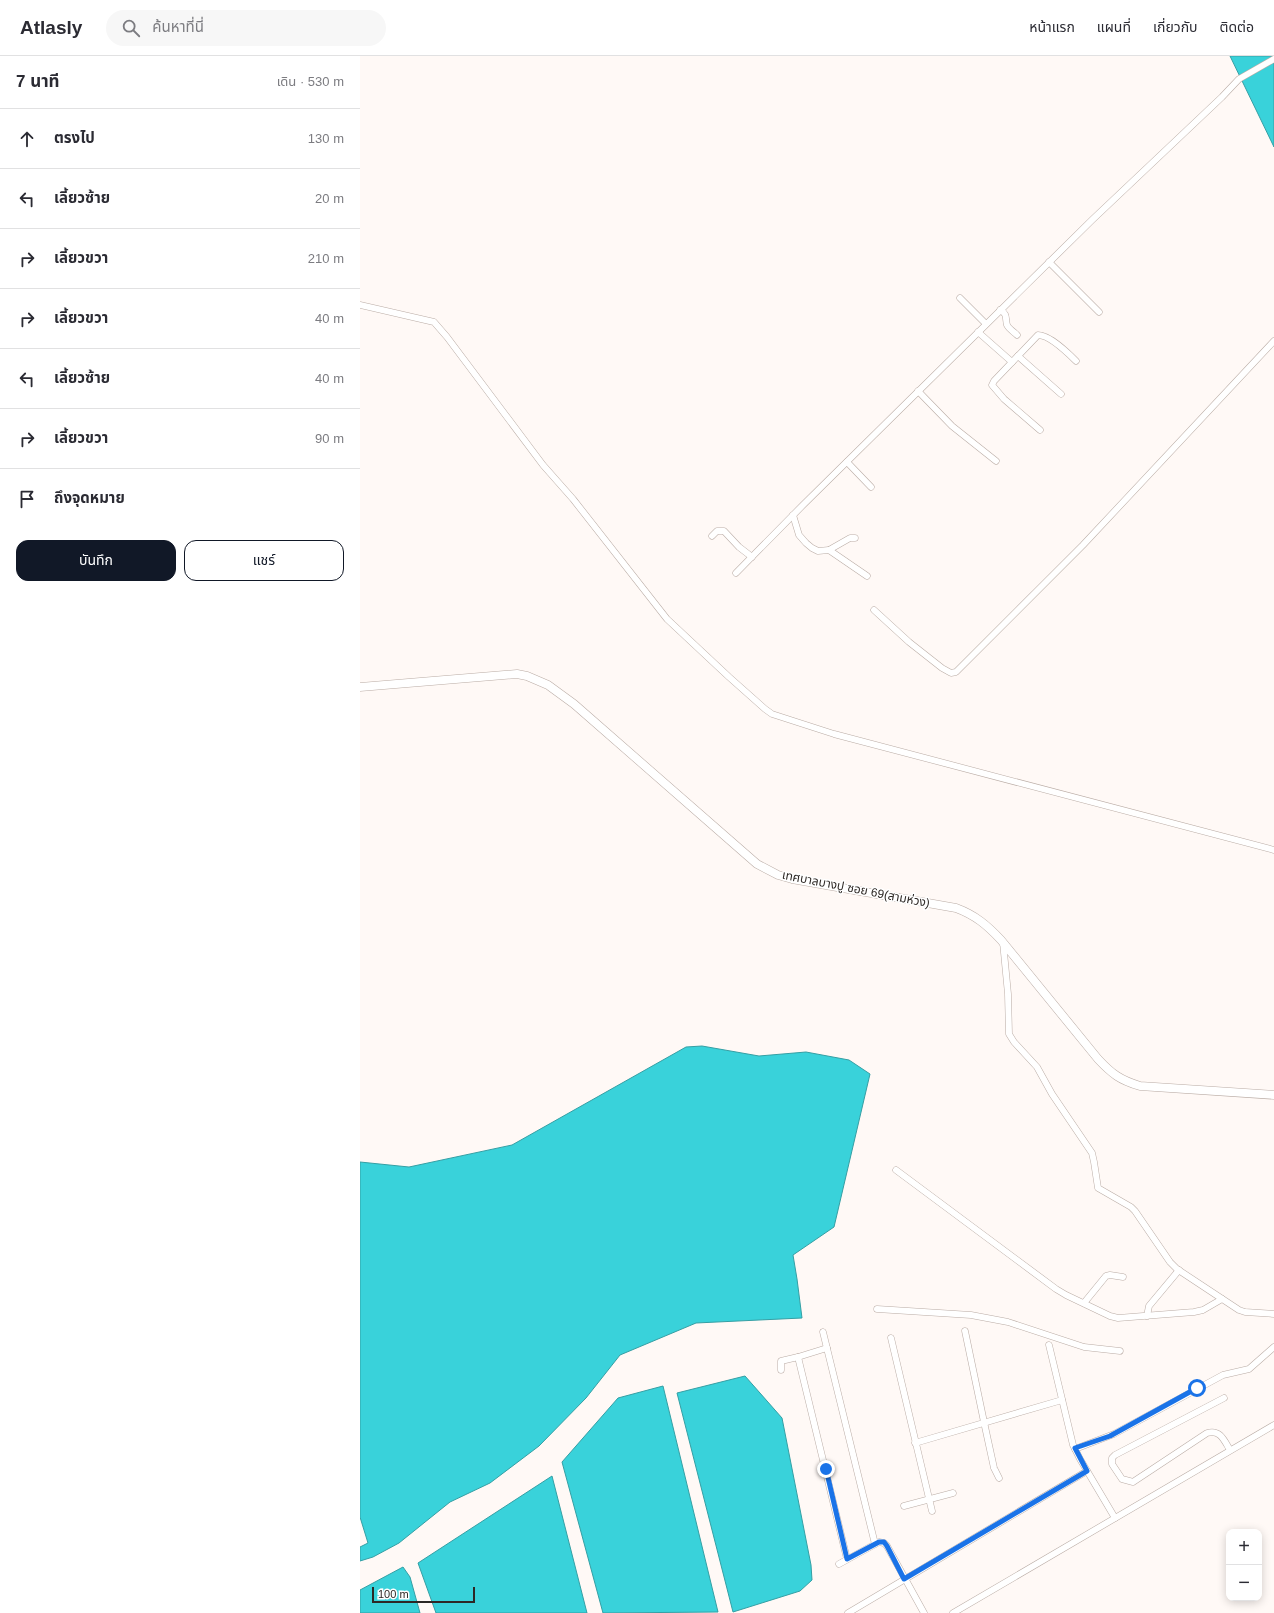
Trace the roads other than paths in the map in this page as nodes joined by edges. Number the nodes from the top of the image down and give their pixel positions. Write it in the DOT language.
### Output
graph roads {
  1 [pos="1274,59"];
  2 [pos="1049,262"];
  3 [pos="960,298"];
  4 [pos="360,305"];
  5 [pos="1000,310"];
  6 [pos="1099,312"];
  7 [pos="986,324"];
  8 [pos="978,332"];
  9 [pos="1017,335"];
  10 [pos="1274,341"];
  11 [pos="1018,356"];
  12 [pos="1076,361"];
  13 [pos="1012,362"];
  14 [pos="918,391"];
  15 [pos="1061,394"];
  16 [pos="1040,430"];
  17 [pos="996,461"];
  18 [pos="847,462"];
  19 [pos="871,486"];
  20 [pos="793,515"];
  21 [pos="712,536"];
  22 [pos="856,538"];
  23 [pos="829,550"];
  24 [pos="752,557"];
  25 [pos="736,573"];
  26 [pos="867,576"];
  27 [pos="874,610"];
  28 [pos="360,687"];
  29 [pos="1274,850"];
  30 [pos="1003,942"];
  31 [pos="1274,1095"];
  32 [pos="896,1170"];
  33 [pos="1179,1270"];
  34 [pos="1123,1277"];
  35 [pos="1222,1299"];
  36 [pos="1084,1303"];
  37 [pos="877,1309"];
  38 [pos="1274,1314"];
  39 [pos="1147,1316"];
  40 [pos="965,1331"];
  41 [pos="823,1332"];
  42 [pos="890,1338"];
  43 [pos="1049,1345"];
  44 [pos="1274,1347"];
  45 [pos="827,1348"];
  46 [pos="1120,1351"];
  47 [pos="798,1357"];
  48 [pos="781,1370"];
  49 [pos="1224,1398"];
  50 [pos="1062,1400"];
  51 [pos="984,1422"];
  52 [pos="1274,1425"];
  53 [pos="915,1443"];
  54 [pos="1075,1448"];
  55 [pos="1230,1450"];
  56 [pos="1087,1471"];
  57 [pos="999,1478"];
  58 [pos="953,1493"];
  59 [pos="929,1499"];
  60 [pos="904,1506"];
  61 [pos="932,1511"];
  62 [pos="1115,1518"];
  63 [pos="875,1544"];
  64 [pos="847,1559"];
  65 [pos="839,1564"];
  66 [pos="904,1579"];
  67 [pos="848,1613"];
  68 [pos="924,1613"];
  69 [pos="952,1613"];
  1 -- 2 [label="street"];
  2 -- 5 [label="street"];
  2 -- 6 [label="street"];
  3 -- 7 [label="street"];
  4 -- 29 [label="street"];
  5 -- 7 [label="street"];
  5 -- 9 [label="street"];
  7 -- 8 [label="street"];
  8 -- 13 [label="street"];
  8 -- 14 [label="street"];
  10 -- 27 [label="street"];
  11 -- 12 [label="street"];
  11 -- 13 [label="street"];
  11 -- 15 [label="street"];
  13 -- 16 [label="street"];
  14 -- 17 [label="street"];
  14 -- 18 [label="street"];
  18 -- 19 [label="street"];
  18 -- 20 [label="street"];
  20 -- 23 [label="street"];
  20 -- 24 [label="street"];
  21 -- 24 [label="street"];
  22 -- 23 [label="street"];
  23 -- 26 [label="street"];
  24 -- 25 [label="street"];
  28 -- 30 [label="street, เทศบาลบางปู ซอย 69(สามห่วง)"];
  30 -- 31 [label="street, เทศบาลบางปู ซอย 69(สามห่วง)"];
  30 -- 33 [label="street"];
  32 -- 36 [label="street"];
  33 -- 35 [label="street"];
  33 -- 39 [label="street"];
  34 -- 36 [label="street"];
  35 -- 38 [label="street"];
  35 -- 39 [label="street"];
  36 -- 39 [label="street"];
  37 -- 46 [label="street"];
  40 -- 51 [label="street"];
  41 -- 45 [label="street"];
  42 -- 53 [label="street"];
  43 -- 50 [label="street"];
  44 -- 54 [label="street"];
  45 -- 47 [label="street"];
  45 -- 63 [label="street"];
  47 -- 48 [label="street"];
  47 -- 64 [label="street"];
  49 -- 55 [label="street"];
  50 -- 51 [label="street"];
  50 -- 54 [label="street"];
  51 -- 53 [label="street"];
  51 -- 57 [label="street"];
  52 -- 55 [label="street"];
  53 -- 59 [label="street"];
  54 -- 56 [label="street"];
  55 -- 62 [label="street"];
  56 -- 62 [label="street"];
  56 -- 66 [label="street"];
  58 -- 59 [label="street"];
  59 -- 60 [label="street"];
  59 -- 61 [label="street"];
  62 -- 69 [label="street"];
  63 -- 64 [label="street"];
  63 -- 66 [label="street"];
  64 -- 65 [label="street"];
  66 -- 67 [label="street"];
  66 -- 68 [label="street"];
}
